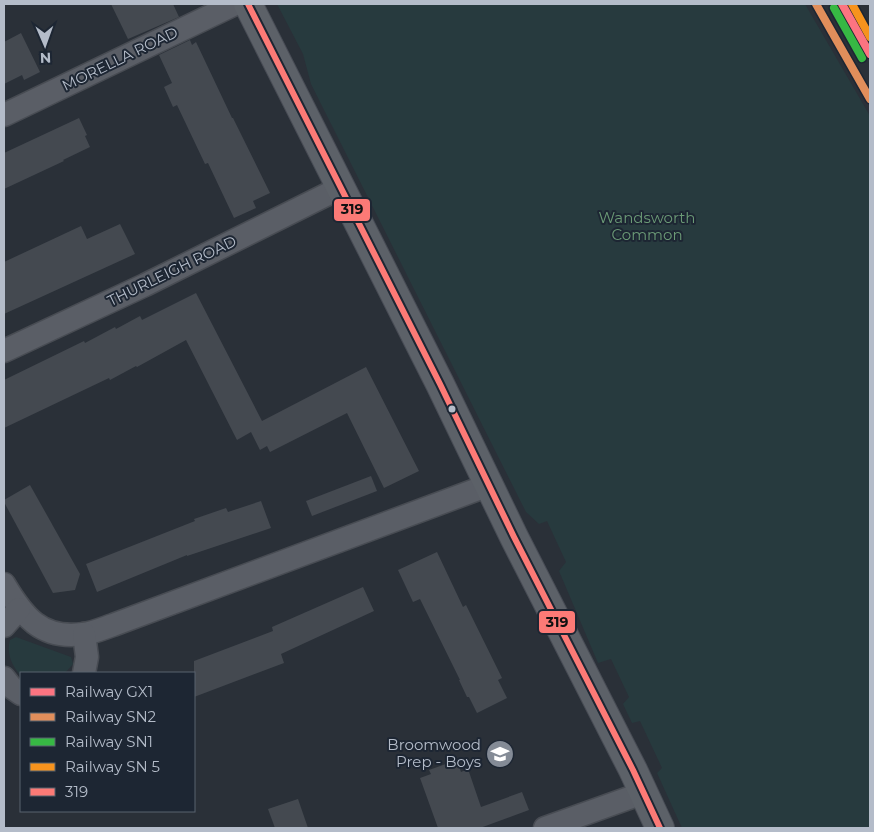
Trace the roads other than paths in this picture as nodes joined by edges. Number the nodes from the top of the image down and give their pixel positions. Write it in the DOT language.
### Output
graph roads {
  1 [pos="235,4"];
  2 [pos="248,4"];
  3 [pos="4,115"];
  4 [pos="340,188"];
  5 [pos="4,351"];
  6 [pos="489,485"];
  7 [pos="4,584"];
  8 [pos="19,609"];
  9 [pos="4,626"];
  10 [pos="84,634"];
  11 [pos="84,672"];
  12 [pos="4,678"];
  13 [pos="20,693"];
  14 [pos="644,793"];
  15 [pos="545,828"];
  16 [pos="660,828"];
  1 -- 3 [label="street, MORELLA ROAD"];
  2 -- 4 [label="main road"];
  4 -- 5 [label="street, THURLEIGH ROAD"];
  4 -- 6 [label="main road"];
  6 -- 10 [label="street"];
  6 -- 14 [label="main road"];
  7 -- 8 [label="street"];
  8 -- 9 [label="street"];
  8 -- 10 [label="street"];
  10 -- 11 [label="street"];
  12 -- 13 [label="street"];
  14 -- 15 [label="street"];
  14 -- 16 [label="main road"];
}
